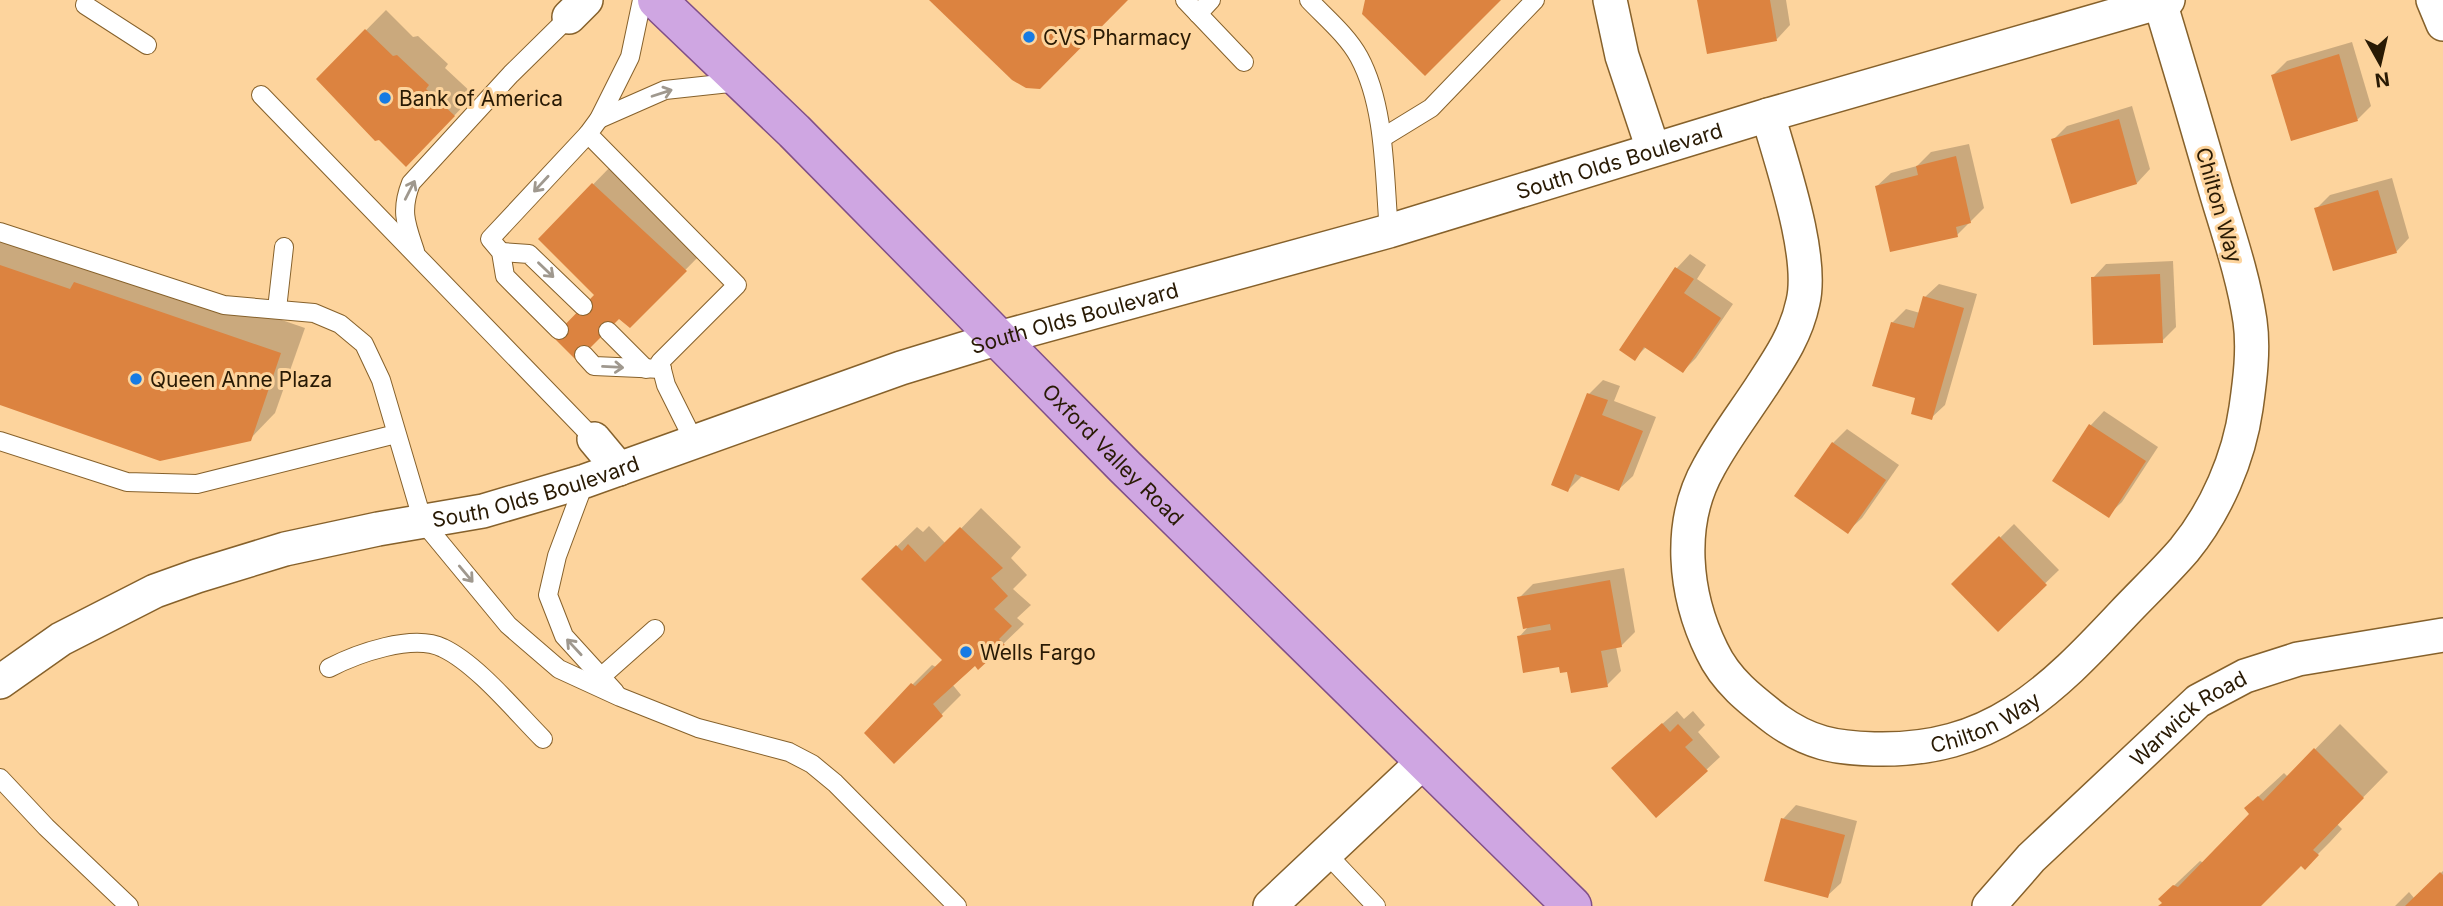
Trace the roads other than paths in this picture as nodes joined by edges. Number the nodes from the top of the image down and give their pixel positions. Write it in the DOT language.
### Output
graph roads {
  1 [pos="642,0"];
  2 [pos="657,0"];
  3 [pos="1185,0"];
  4 [pos="1211,0"];
  5 [pos="1308,0"];
  6 [pos="1535,0"];
  7 [pos="1610,0"];
  8 [pos="2433,0"];
  9 [pos="2164,1"];
  10 [pos="85,5"];
  11 [pos="577,8"];
  12 [pos="1199,14"];
  13 [pos="2443,24"];
  14 [pos="147,45"];
  15 [pos="1244,62"];
  16 [pos="742,82"];
  17 [pos="261,95"];
  18 [pos="1768,115"];
  19 [pos="594,127"];
  20 [pos="1382,138"];
  21 [pos="1653,149"];
  22 [pos="1389,231"];
  23 [pos="0,232"];
  24 [pos="284,247"];
  25 [pos="501,252"];
  26 [pos="416,255"];
  27 [pos="583,306"];
  28 [pos="277,309"];
  29 [pos="559,330"];
  30 [pos="608,331"];
  31 [pos="999,338"];
  32 [pos="584,355"];
  33 [pos="654,369"];
  34 [pos="396,434"];
  35 [pos="594,439"];
  36 [pos="0,441"];
  37 [pos="694,441"];
  38 [pos="619,469"];
  39 [pos="585,481"];
  40 [pos="423,522"];
  41 [pos="655,629"];
  42 [pos="2443,635"];
  43 [pos="329,668"];
  44 [pos="602,676"];
  45 [pos="0,682"];
  46 [pos="620,697"];
  47 [pos="543,739"];
  48 [pos="1424,761"];
  49 [pos="0,778"];
  50 [pos="1325,852"];
  51 [pos="130,906"];
  52 [pos="957,906"];
  53 [pos="1270,906"];
  54 [pos="1376,906"];
  55 [pos="1572,906"];
  56 [pos="1989,906"];
  1 -- 19 [label="lane"];
  2 -- 16 [label="main road, Oxford Valley Road"];
  3 -- 12 [label="lane"];
  4 -- 12 [label="lane"];
  5 -- 20 [label="lane"];
  6 -- 20 [label="lane"];
  7 -- 21 [label="street"];
  8 -- 13 [label="street"];
  9 -- 18 [label="street, South Olds Boulevard"];
  9 -- 18 [label="street, Chilton Way"];
  10 -- 14 [label="lane"];
  26 -- 11 [label="lane, one-way"];
  12 -- 15 [label="lane"];
  19 -- 16 [label="lane, one-way"];
  16 -- 31 [label="main road, Oxford Valley Road"];
  17 -- 26 [label="lane"];
  18 -- 21 [label="street, South Olds Boulevard"];
  19 -- 25 [label="lane, one-way"];
  19 -- 33 [label="lane"];
  20 -- 22 [label="lane"];
  21 -- 22 [label="street, South Olds Boulevard"];
  22 -- 31 [label="street, South Olds Boulevard"];
  23 -- 28 [label="lane"];
  24 -- 28 [label="lane"];
  25 -- 27 [label="lane, one-way"];
  25 -- 29 [label="lane"];
  26 -- 35 [label="lane"];
  28 -- 34 [label="lane"];
  30 -- 33 [label="lane"];
  31 -- 37 [label="street, South Olds Boulevard"];
  31 -- 48 [label="main road, Oxford Valley Road"];
  32 -- 33 [label="lane, one-way"];
  33 -- 37 [label="lane"];
  34 -- 36 [label="lane"];
  34 -- 40 [label="lane"];
  35 -- 38 [label="street"];
  37 -- 38 [label="street, South Olds Boulevard"];
  38 -- 39 [label="street, South Olds Boulevard"];
  39 -- 40 [label="street, South Olds Boulevard"];
  44 -- 39 [label="lane, one-way"];
  40 -- 45 [label="street, South Olds Boulevard"];
  40 -- 46 [label="lane, one-way"];
  41 -- 44 [label="lane"];
  42 -- 56 [label="street, Warwick Road"];
  43 -- 47 [label="lane"];
  44 -- 46 [label="lane"];
  46 -- 52 [label="lane"];
  48 -- 50 [label="street"];
  48 -- 55 [label="main road, Oxford Valley Road"];
  49 -- 51 [label="lane"];
  50 -- 53 [label="street"];
  50 -- 54 [label="lane"];
}
